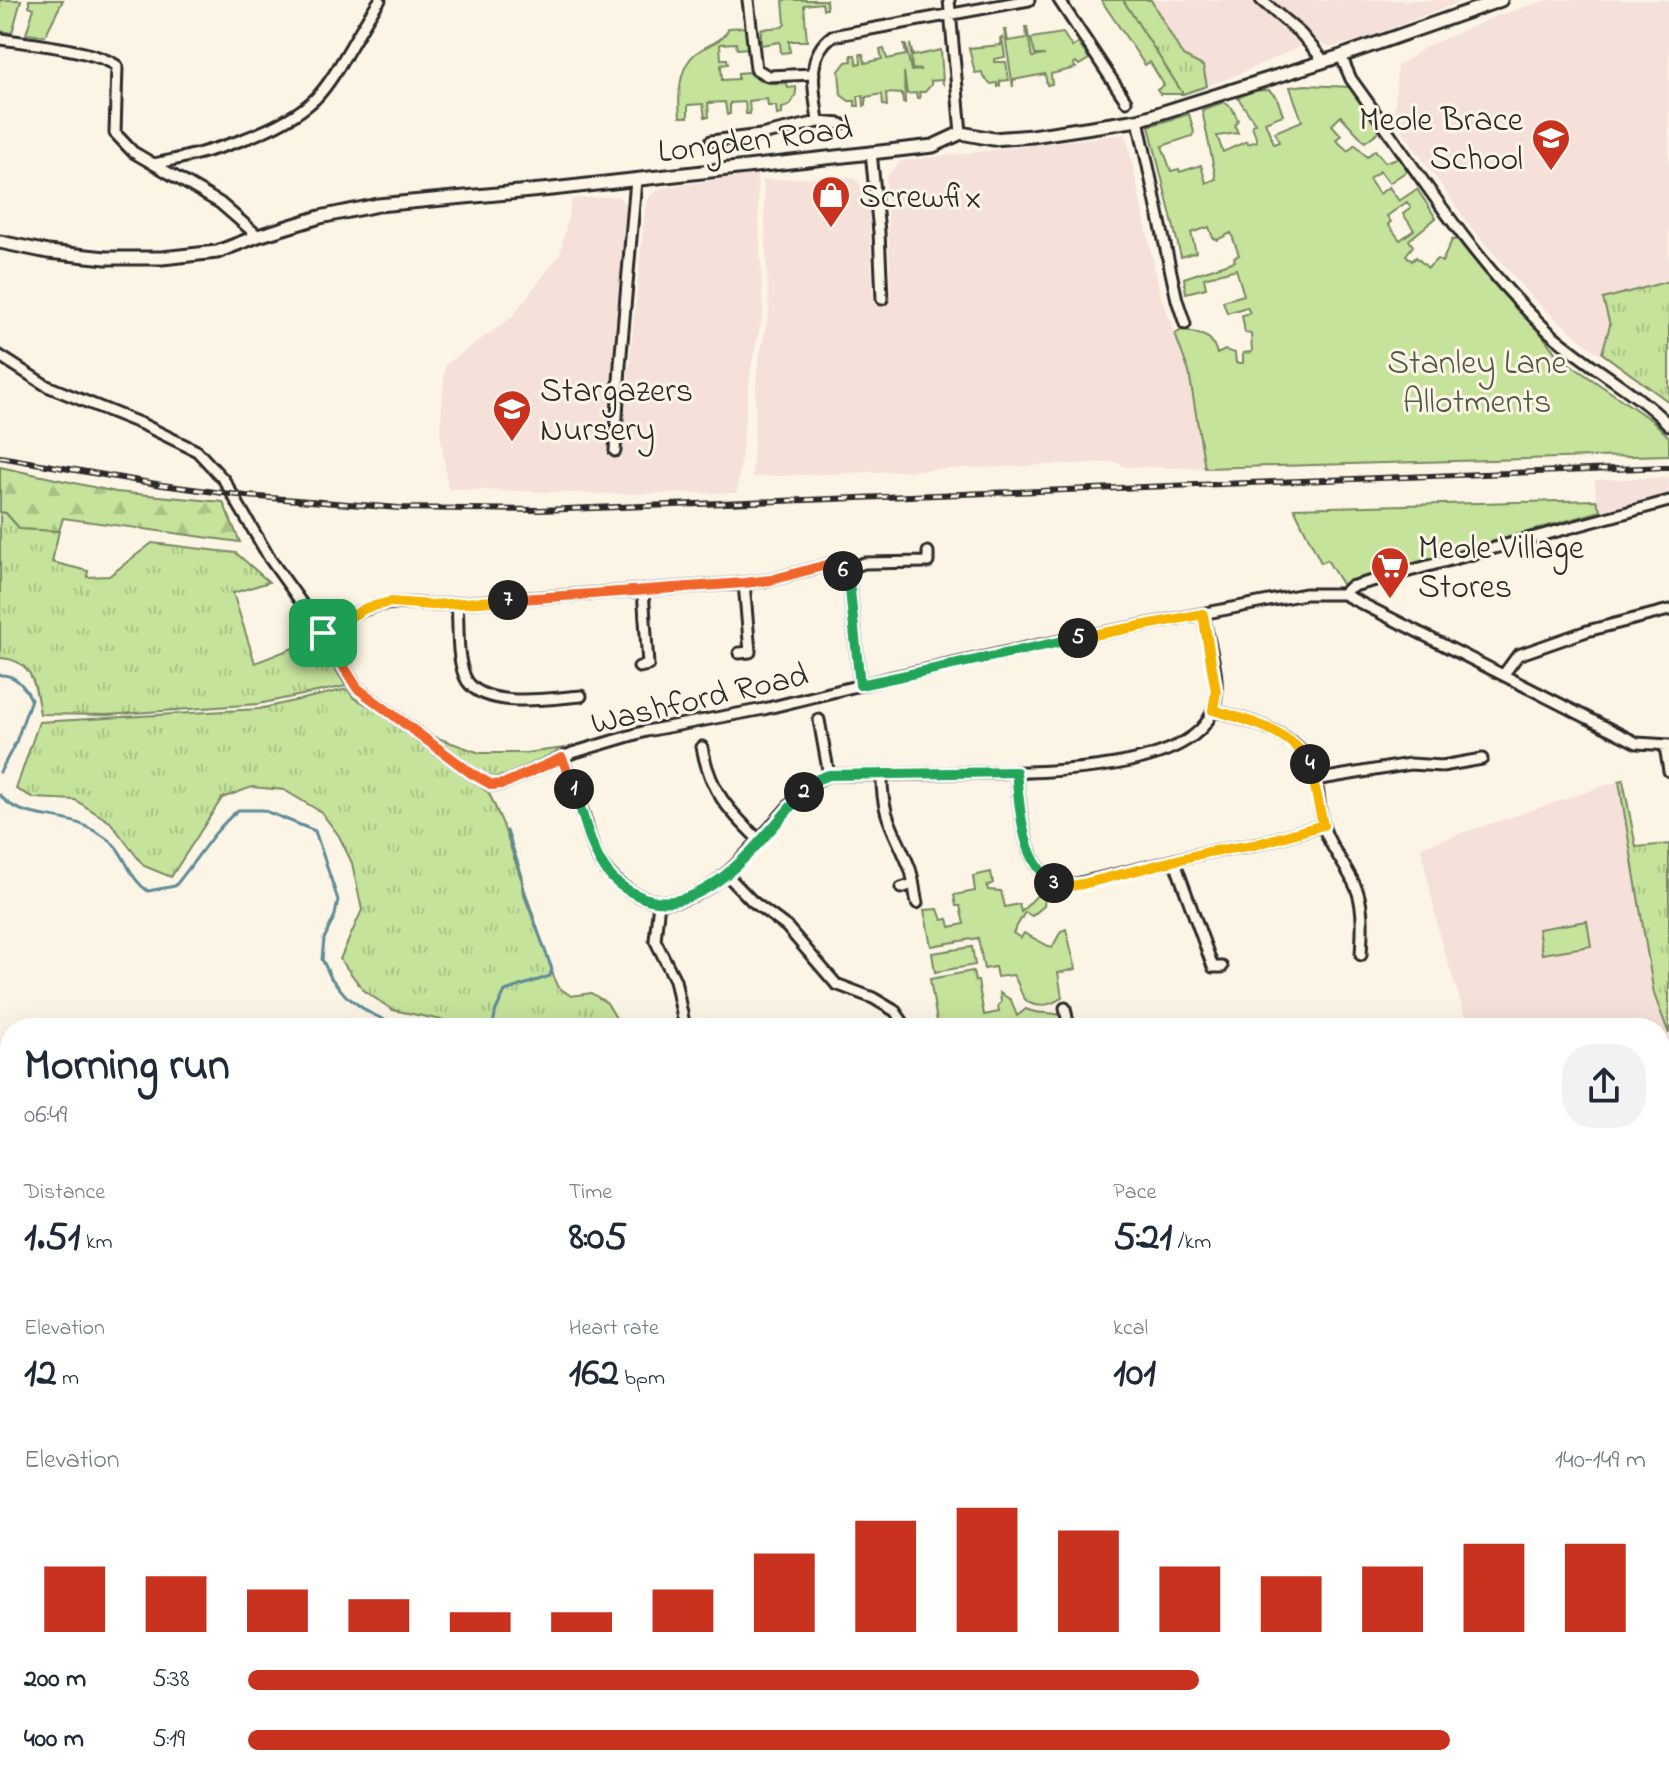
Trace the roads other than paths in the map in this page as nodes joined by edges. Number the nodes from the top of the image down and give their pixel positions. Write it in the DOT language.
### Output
graph roads {
  1 [pos="380,0"];
  2 [pos="748,0"];
  3 [pos="949,0"];
  4 [pos="1029,0"];
  5 [pos="1059,0"];
  6 [pos="1261,0"];
  7 [pos="1501,0"];
  8 [pos="951,13"];
  9 [pos="0,39"];
  10 [pos="1341,56"];
  11 [pos="1324,61"];
  12 [pos="814,74"];
  13 [pos="1126,101"];
  14 [pos="1138,120"];
  15 [pos="818,122"];
  16 [pos="841,124"];
  17 [pos="961,133"];
  18 [pos="711,141"];
  19 [pos="871,152"];
  20 [pos="154,164"];
  21 [pos="636,180"];
  22 [pos="258,236"];
  23 [pos="0,242"];
  24 [pos="882,299"];
  25 [pos="1185,324"];
  26 [pos="0,356"];
  27 [pos="1669,425"];
  28 [pos="615,451"];
  29 [pos="1669,501"];
  30 [pos="929,561"];
  31 [pos="843,571"];
  32 [pos="744,583"];
  33 [pos="643,590"];
  34 [pos="1343,594"];
  35 [pos="457,604"];
  36 [pos="1669,610"];
  37 [pos="1203,614"];
  38 [pos="323,633"];
  39 [pos="762,652"];
  40 [pos="659,667"];
  41 [pos="1504,674"];
  42 [pos="860,685"];
  43 [pos="575,700"];
  44 [pos="1213,710"];
  45 [pos="819,720"];
  46 [pos="1667,746"];
  47 [pos="702,747"];
  48 [pos="562,758"];
  49 [pos="1477,763"];
  50 [pos="1669,771"];
  51 [pos="1016,772"];
  52 [pos="829,775"];
  53 [pos="882,775"];
  54 [pos="1315,780"];
  55 [pos="1323,825"];
  56 [pos="759,840"];
  57 [pos="1174,860"];
  58 [pos="726,874"];
  59 [pos="913,884"];
  60 [pos="901,888"];
  61 [pos="659,902"];
  62 [pos="917,903"];
  63 [pos="1361,955"];
  64 [pos="1202,971"];
  65 [pos="1065,1008"];
  66 [pos="683,1018"];
  67 [pos="900,1018"];
  68 [pos="1067,1018"];
  1 -- 20 [label="street"];
  2 -- 12 [label="street"];
  3 -- 8 [label="street"];
  4 -- 8 [label="street"];
  5 -- 13 [label="street"];
  6 -- 11 [label="street"];
  7 -- 10 [label="street, Longden Road"];
  8 -- 12 [label="street"];
  8 -- 17 [label="street"];
  9 -- 20 [label="street"];
  10 -- 11 [label="street, Longden Road"];
  10 -- 27 [label="street"];
  11 -- 14 [label="street, Longden Road"];
  12 -- 15 [label="street"];
  14 -- 17 [label="street, Longden Road"];
  14 -- 25 [label="street"];
  15 -- 16 [label="street"];
  15 -- 18 [label="street"];
  17 -- 19 [label="street, Longden Road"];
  19 -- 21 [label="street, Longden Road"];
  19 -- 24 [label="street"];
  20 -- 22 [label="street"];
  21 -- 22 [label="street, Longden Road"];
  21 -- 28 [label="street"];
  22 -- 23 [label="street, Longden Road"];
  26 -- 38 [label="street, Washford Road"];
  29 -- 34 [label="street, Washford Road"];
  30 -- 31 [label="street"];
  31 -- 32 [label="street"];
  31 -- 42 [label="street"];
  32 -- 33 [label="street"];
  32 -- 39 [label="street"];
  33 -- 35 [label="street"];
  33 -- 40 [label="street"];
  34 -- 37 [label="street, Washford Road"];
  34 -- 41 [label="street"];
  35 -- 38 [label="street"];
  35 -- 43 [label="street"];
  36 -- 41 [label="street"];
  37 -- 42 [label="street, Washford Road"];
  37 -- 44 [label="street"];
  38 -- 48 [label="street, Washford Road"];
  41 -- 46 [label="street"];
  42 -- 48 [label="street, Washford Road"];
  44 -- 51 [label="street"];
  44 -- 54 [label="street"];
  45 -- 52 [label="street"];
  46 -- 50 [label="street"];
  47 -- 56 [label="street"];
  48 -- 61 [label="street"];
  49 -- 54 [label="street"];
  51 -- 53 [label="street"];
  51 -- 57 [label="street"];
  52 -- 53 [label="street"];
  52 -- 56 [label="street"];
  53 -- 59 [label="street"];
  54 -- 55 [label="street"];
  55 -- 57 [label="street"];
  55 -- 63 [label="street"];
  56 -- 58 [label="street"];
  57 -- 64 [label="street"];
  58 -- 61 [label="street"];
  58 -- 67 [label="street"];
  59 -- 60 [label="street"];
  59 -- 62 [label="street"];
  61 -- 66 [label="street"];
  65 -- 68 [label="street"];
}
